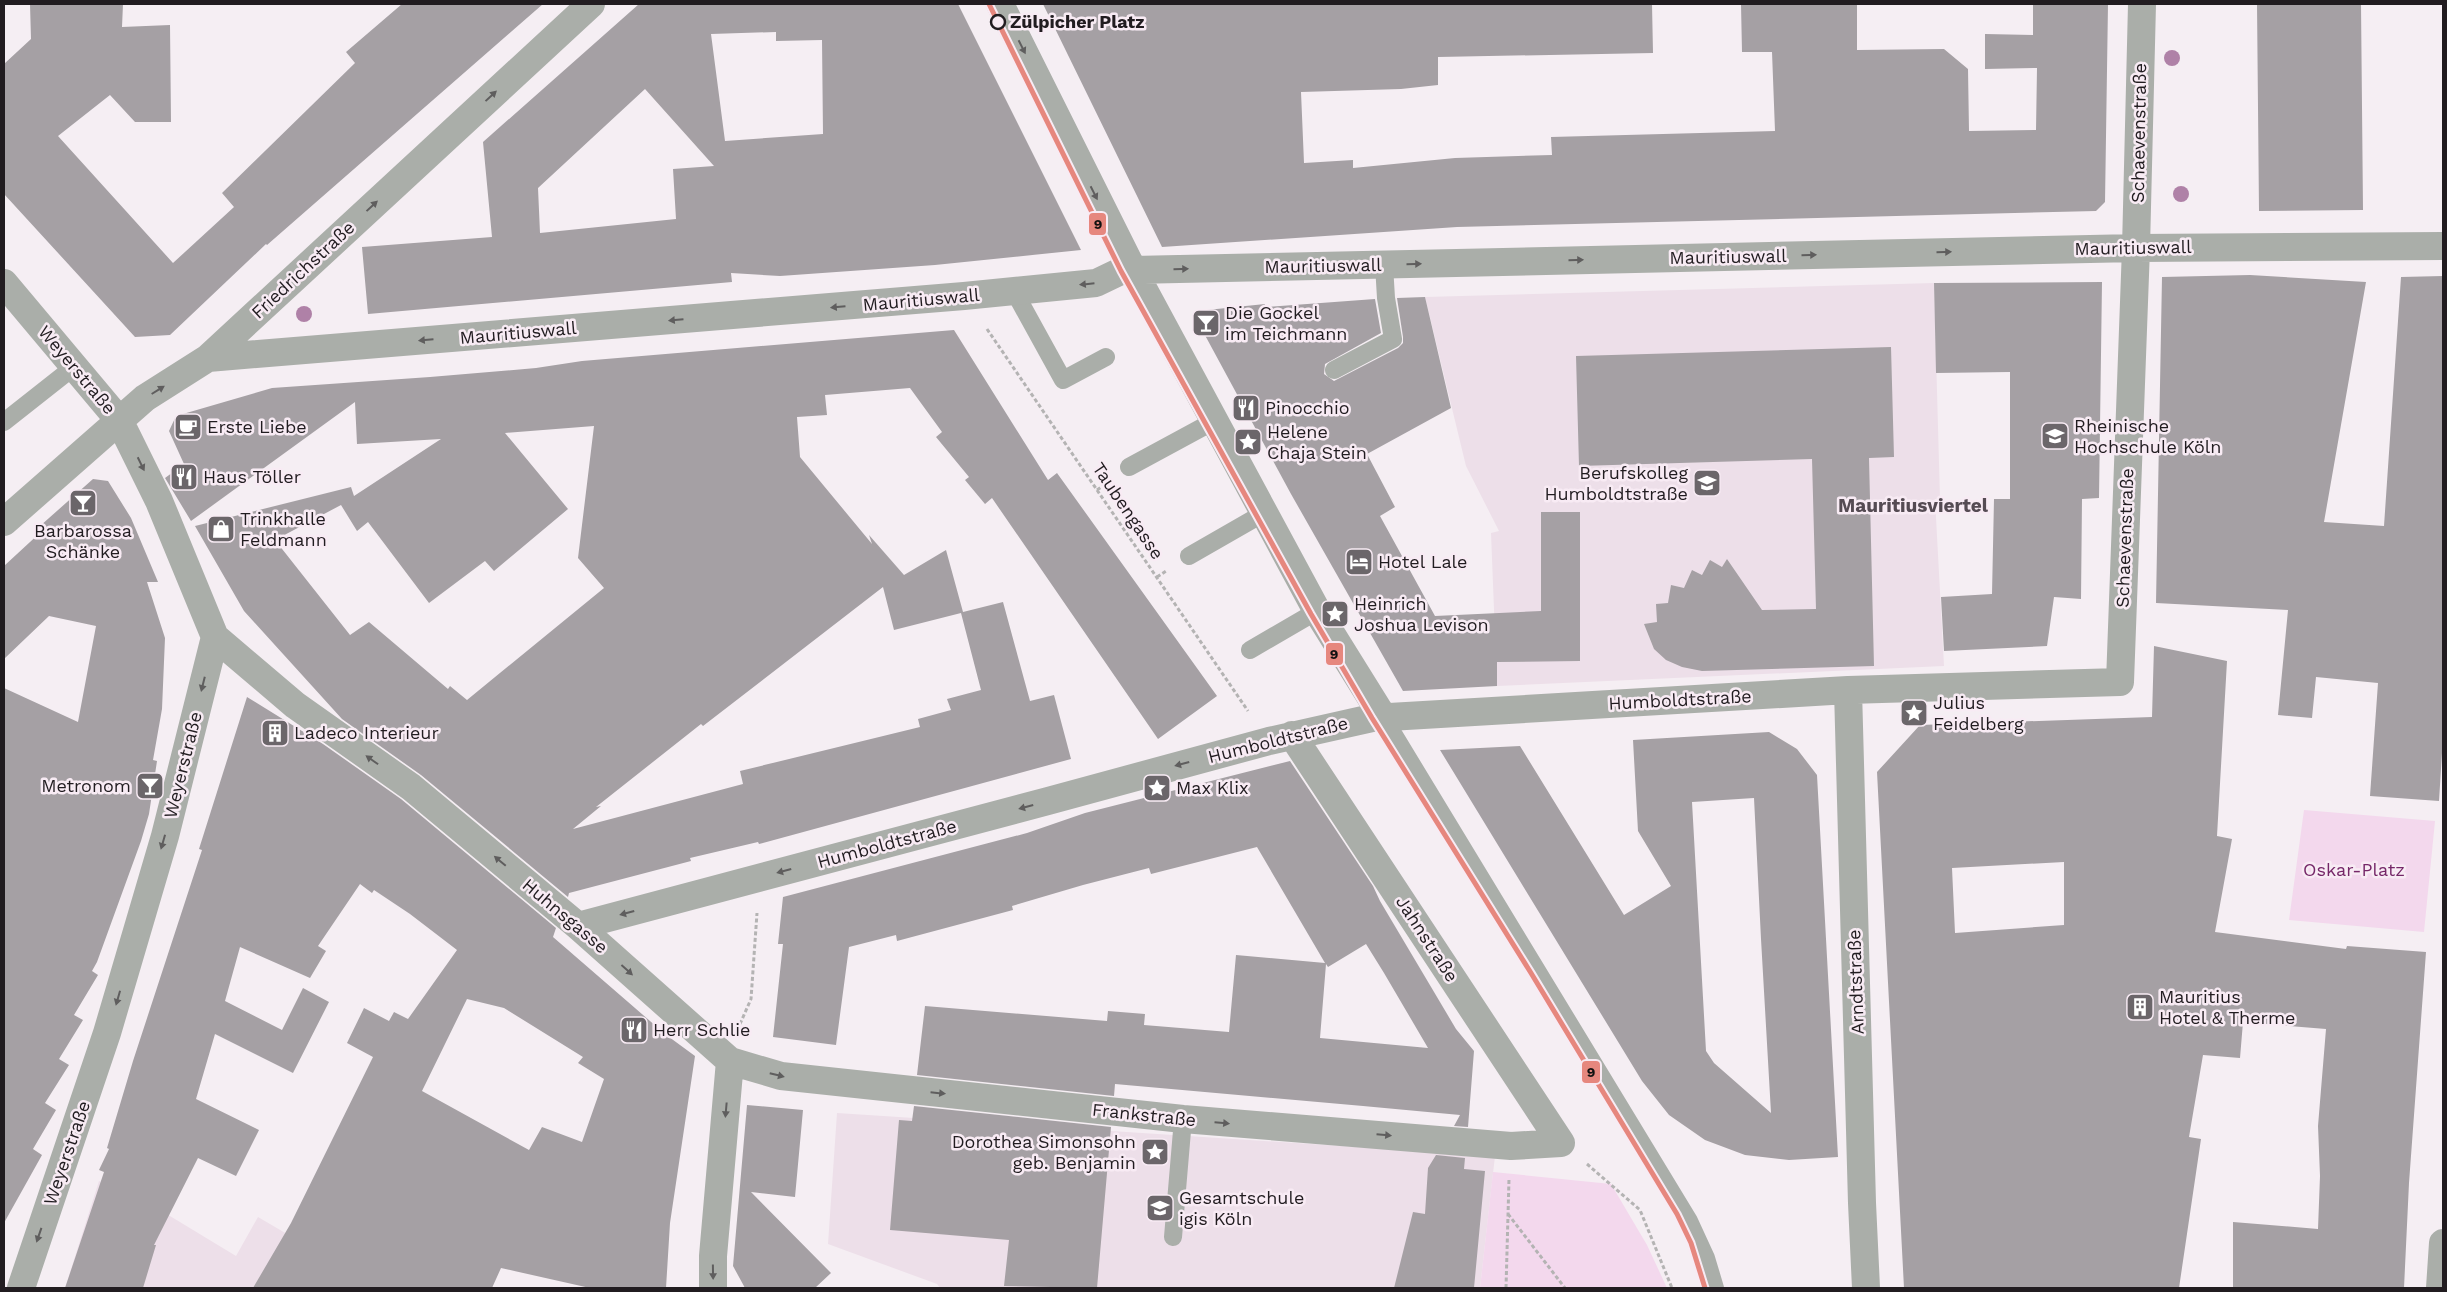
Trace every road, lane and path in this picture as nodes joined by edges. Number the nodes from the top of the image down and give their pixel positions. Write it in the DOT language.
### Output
graph roads {
  1 [pos="591,4"];
  2 [pos="1000,4"];
  3 [pos="2142,4"];
  4 [pos="2443,246"];
  5 [pos="2136,248"];
  6 [pos="1384,264"];
  7 [pos="1133,270"];
  8 [pos="4,283"];
  9 [pos="1014,291"];
  10 [pos="964,296"];
  11 [pos="1106,357"];
  12 [pos="208,358"];
  13 [pos="76,366"];
  14 [pos="1334,370"];
  15 [pos="119,420"];
  16 [pos="1214,420"];
  17 [pos="4,422"];
  18 [pos="1129,467"];
  19 [pos="1264,513"];
  20 [pos="4,522"];
  21 [pos="1189,556"];
  22 [pos="1317,611"];
  23 [pos="215,637"];
  24 [pos="1250,650"];
  25 [pos="2120,682"];
  26 [pos="1848,690"];
  27 [pos="1383,717"];
  28 [pos="1280,738"];
  29 [pos="760,877"];
  30 [pos="578,926"];
  31 [pos="730,1061"];
  32 [pos="1183,1119"];
  33 [pos="1561,1143"];
  34 [pos="1512,1146"];
  35 [pos="1508,1213"];
  36 [pos="1173,1237"];
  37 [pos="2443,1243"];
  38 [pos="1866,1282"];
  39 [pos="21,1288"];
  40 [pos="713,1288"];
  41 [pos="1506,1288"];
  42 [pos="1565,1288"];
  43 [pos="1672,1288"];
  44 [pos="1715,1288"];
  45 [pos="2440,1288"];
  12 -- 1 [label="street, Friedrichstraße, one-way"];
  2 -- 7 [label="street, one-way"];
  3 -- 5 [label="street, Schaevenstraße"];
  4 -- 5 [label="street, Mauritiuswall"];
  6 -- 5 [label="street, Mauritiuswall, one-way"];
  5 -- 25 [label="street, Schaevenstraße"];
  7 -- 6 [label="street, Mauritiuswall, one-way"];
  6 -- 14 [label="lane"];
  7 -- 9 [label="street, Mauritiuswall, one-way"];
  7 -- 16 [label="street"];
  8 -- 13 [label="street, Weyerstraße"];
  9 -- 10 [label="street, Mauritiuswall"];
  9 -- 11 [label="lane"];
  10 -- 12 [label="street, Mauritiuswall, one-way"];
  10 -- 28 [label="path, Taubengasse"];
  15 -- 12 [label="street, Friedrichstraße, one-way"];
  13 -- 15 [label="street, Weyerstraße"];
  13 -- 17 [label="lane"];
  15 -- 20 [label="street, Friedrichstraße"];
  15 -- 23 [label="street, Weyerstraße, one-way"];
  16 -- 18 [label="lane"];
  16 -- 19 [label="street"];
  19 -- 21 [label="lane"];
  19 -- 22 [label="street"];
  22 -- 24 [label="lane"];
  22 -- 27 [label="street"];
  30 -- 23 [label="street, Huhnsgasse, one-way"];
  23 -- 39 [label="street, Weyerstraße, one-way"];
  25 -- 26 [label="street, Humboldtstraße"];
  26 -- 27 [label="street, Humboldtstraße"];
  26 -- 38 [label="street, Arndtstraße"];
  27 -- 28 [label="street, Humboldtstraße"];
  27 -- 44 [label="lane"];
  28 -- 29 [label="street, Humboldtstraße, one-way"];
  28 -- 33 [label="street, Jahnstraße"];
  29 -- 30 [label="street, Humboldtstraße, one-way"];
  29 -- 31 [label="path"];
  30 -- 31 [label="street, Huhnsgasse, one-way"];
  31 -- 32 [label="street, Frankstraße, one-way"];
  31 -- 40 [label="street, one-way"];
  32 -- 34 [label="street, Frankstraße, one-way"];
  32 -- 36 [label="lane"];
  33 -- 34 [label="street, Frankstraße"];
  33 -- 43 [label="path"];
  34 -- 35 [label="path"];
  35 -- 41 [label="path"];
  35 -- 42 [label="path"];
  37 -- 45 [label="street"];
}
